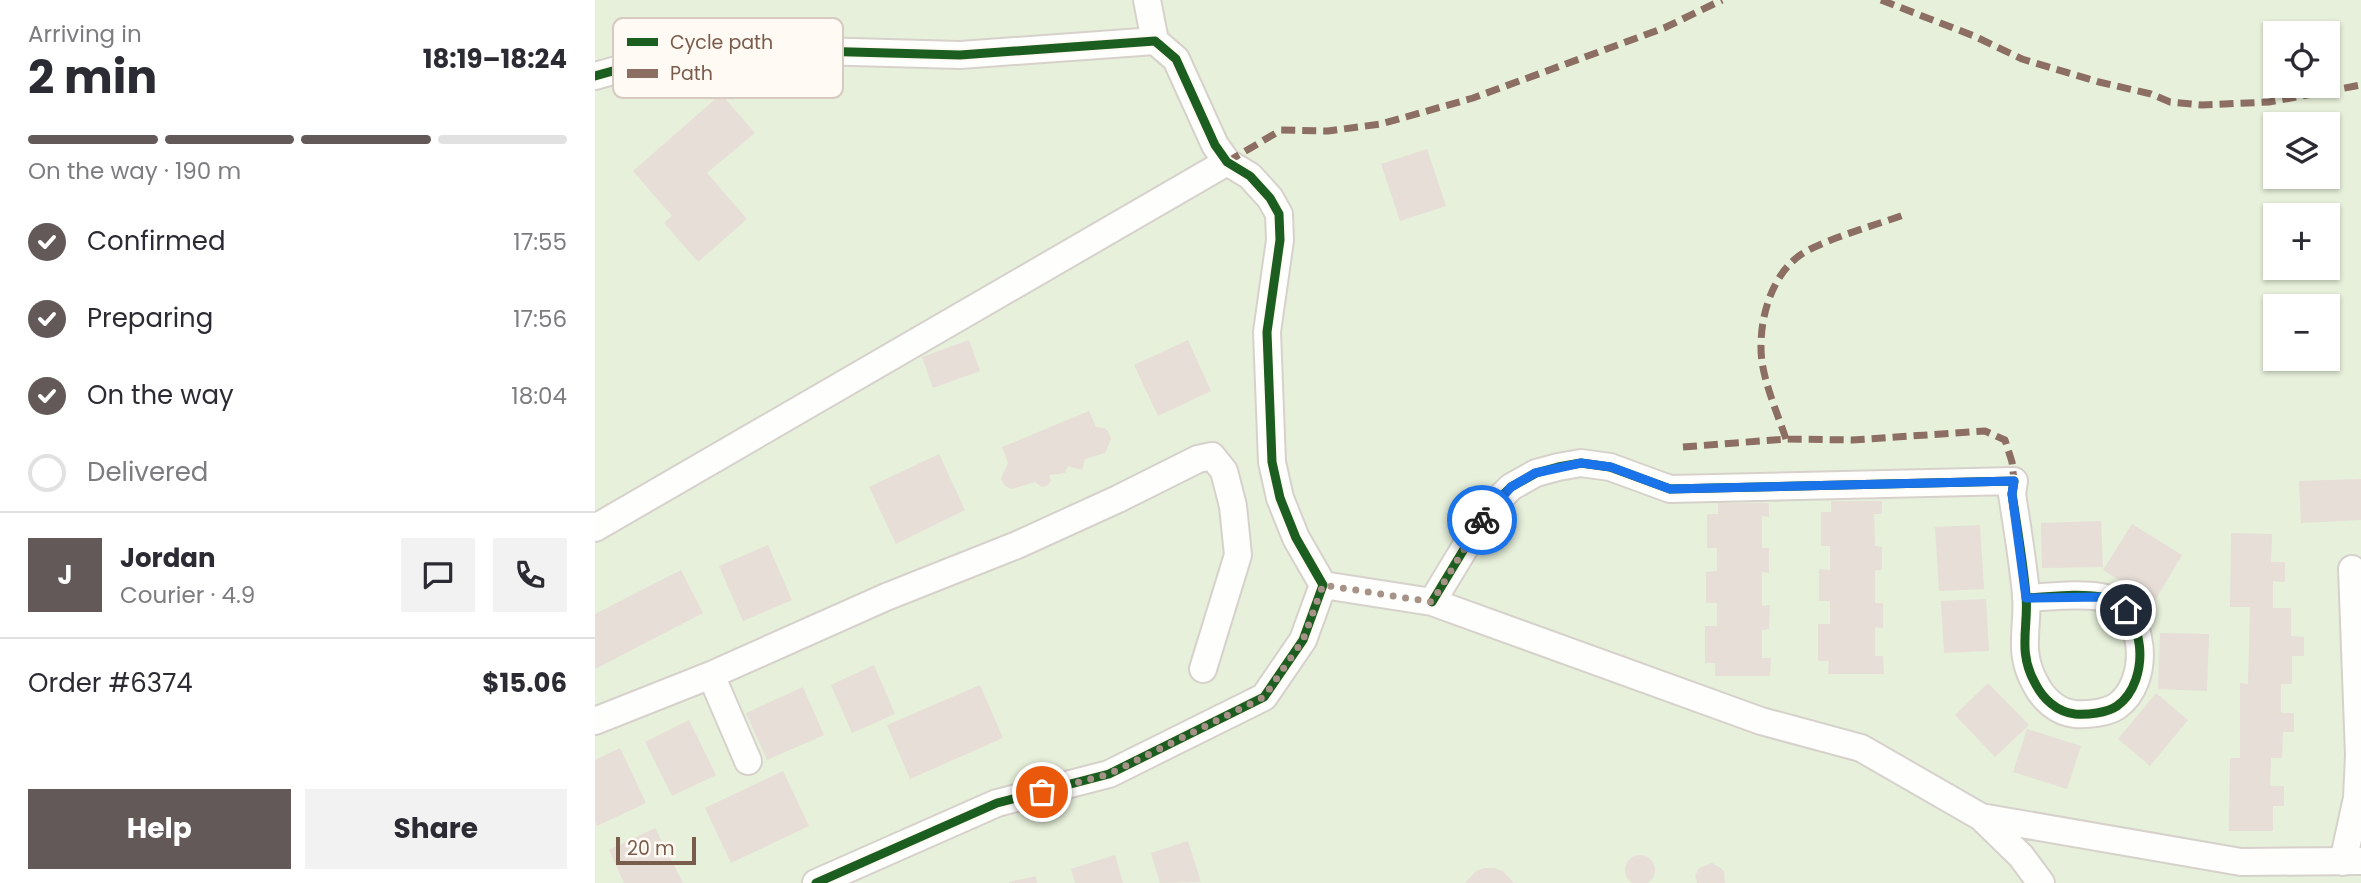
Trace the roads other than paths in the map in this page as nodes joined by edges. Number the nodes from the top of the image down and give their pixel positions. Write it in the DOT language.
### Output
graph roads {
  1 [pos="1147,0"];
  2 [pos="1155,41"];
  3 [pos="843,52"];
  4 [pos="613,71"];
  5 [pos="595,76"];
  6 [pos="1227,162"];
  7 [pos="595,528"];
  8 [pos="2352,569"];
  9 [pos="1323,585"];
  10 [pos="2026,598"];
  11 [pos="1432,602"];
  12 [pos="1203,668"];
  13 [pos="711,675"];
  14 [pos="595,721"];
  15 [pos="748,761"];
  16 [pos="1981,817"];
  17 [pos="2352,862"];
  18 [pos="816,883"];
  19 [pos="2041,883"];
  1 -- 2 [label="street"];
  2 -- 3 [label="street"];
  2 -- 6 [label="street"];
  4 -- 5 [label="street"];
  6 -- 7 [label="street"];
  6 -- 9 [label="street"];
  8 -- 17 [label="street"];
  9 -- 11 [label="street"];
  9 -- 18 [label="street"];
  10 -- 10 [label="street"];
  10 -- 11 [label="street"];
  11 -- 16 [label="street"];
  12 -- 13 [label="street"];
  13 -- 14 [label="street"];
  13 -- 15 [label="street"];
  16 -- 17 [label="street"];
  16 -- 19 [label="street"];
}
